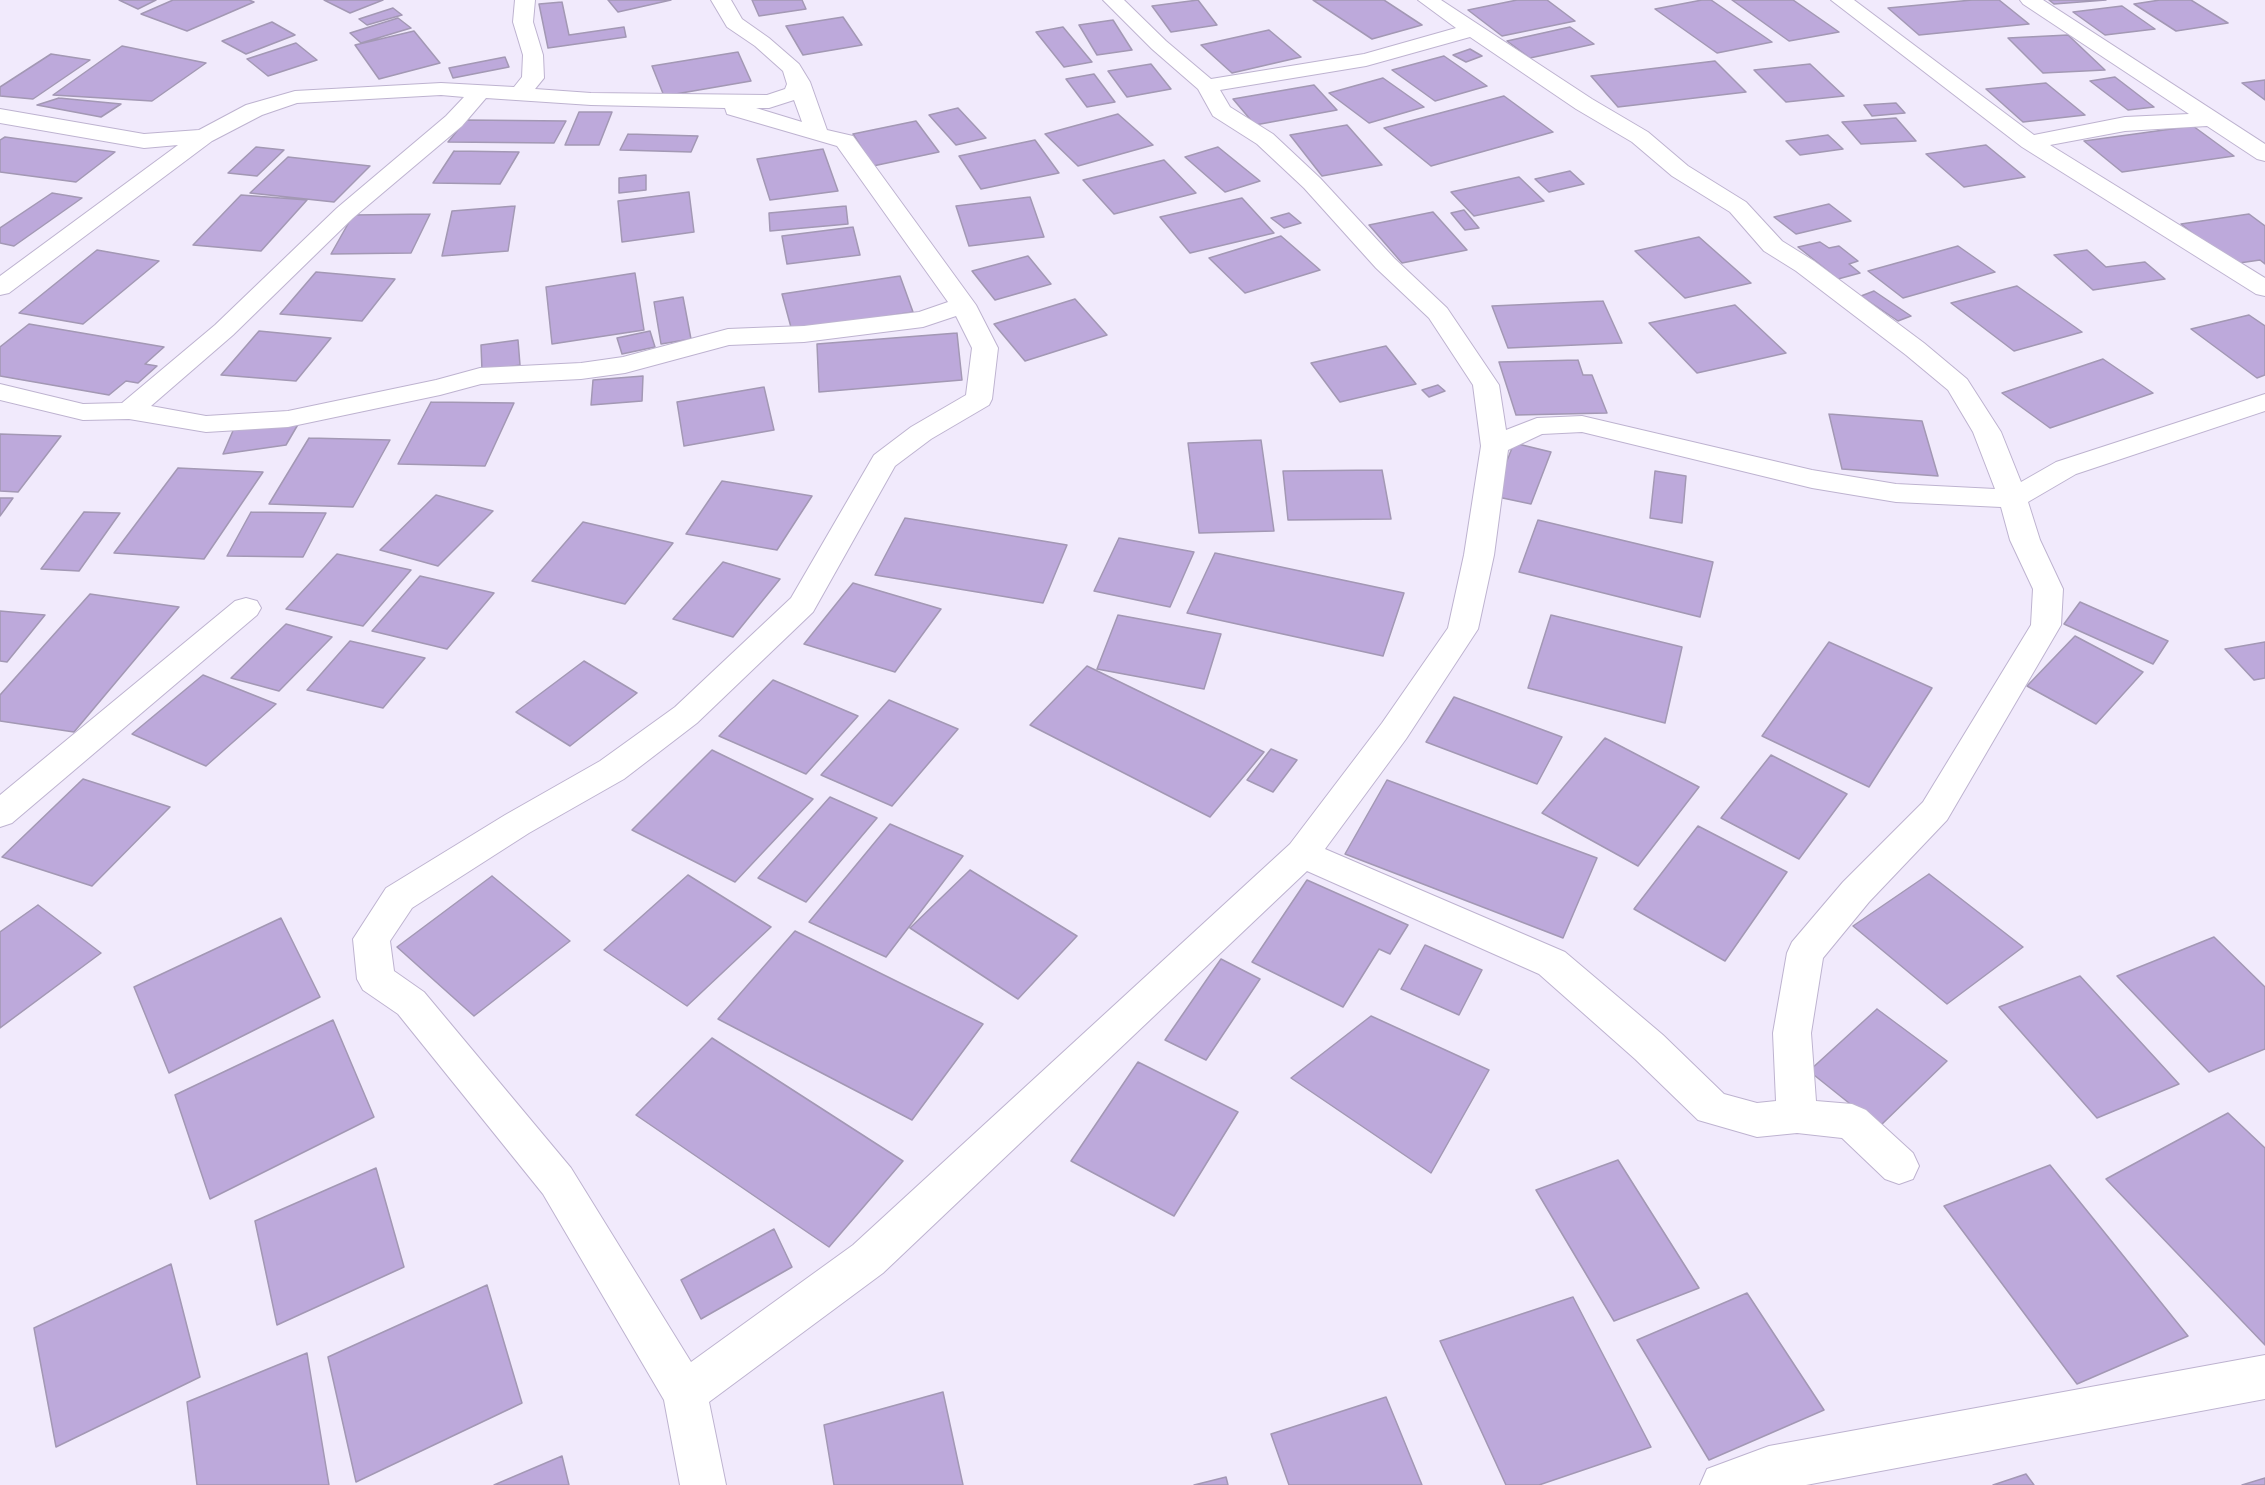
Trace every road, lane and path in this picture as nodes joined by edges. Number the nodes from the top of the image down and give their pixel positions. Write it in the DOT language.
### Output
graph roads {
  1 [pos="525,0"];
  2 [pos="721,0"];
  3 [pos="1113,0"];
  4 [pos="1428,0"];
  5 [pos="2030,0"];
  6 [pos="1849,2"];
  7 [pos="1472,30"];
  8 [pos="799,82"];
  9 [pos="1207,86"];
  10 [pos="481,91"];
  11 [pos="519,95"];
  12 [pos="716,102"];
  13 [pos="0,117"];
  14 [pos="2211,119"];
  15 [pos="818,134"];
  16 [pos="204,136"];
  17 [pos="2030,142"];
  18 [pos="2265,154"];
  19 [pos="0,288"];
  20 [pos="2265,289"];
  21 [pos="963,305"];
  22 [pos="0,392"];
  23 [pos="2265,402"];
  24 [pos="129,411"];
  25 [pos="1496,446"];
  26 [pos="2013,499"];
  27 [pos="246,608"];
  28 [pos="0,814"];
  29 [pos="1302,854"];
  30 [pos="1797,1116"];
  31 [pos="1899,1166"];
  32 [pos="2265,1377"];
  33 [pos="685,1393"];
  34 [pos="703,1485"];
  35 [pos="1722,1485"];
  1 -- 11 [label="street"];
  2 -- 8 [label="street"];
  3 -- 9 [label="street"];
  4 -- 7 [label="street"];
  5 -- 14 [label="street"];
  6 -- 17 [label="street"];
  7 -- 9 [label="street"];
  7 -- 26 [label="street"];
  8 -- 12 [label="street"];
  8 -- 15 [label="street"];
  9 -- 25 [label="street"];
  10 -- 11 [label="street"];
  10 -- 16 [label="street"];
  10 -- 24 [label="street"];
  11 -- 12 [label="street"];
  12 -- 15 [label="street"];
  13 -- 16 [label="street"];
  14 -- 17 [label="street"];
  14 -- 18 [label="street"];
  15 -- 21 [label="street"];
  16 -- 19 [label="street"];
  17 -- 20 [label="street"];
  21 -- 24 [label="street"];
  21 -- 33 [label="street"];
  22 -- 24 [label="street"];
  23 -- 26 [label="street"];
  25 -- 26 [label="street"];
  25 -- 29 [label="street"];
  26 -- 30 [label="street"];
  27 -- 28 [label="street"];
  29 -- 30 [label="street"];
  29 -- 33 [label="street"];
  30 -- 31 [label="street"];
  32 -- 35 [label="street"];
  33 -- 34 [label="street"];
}
